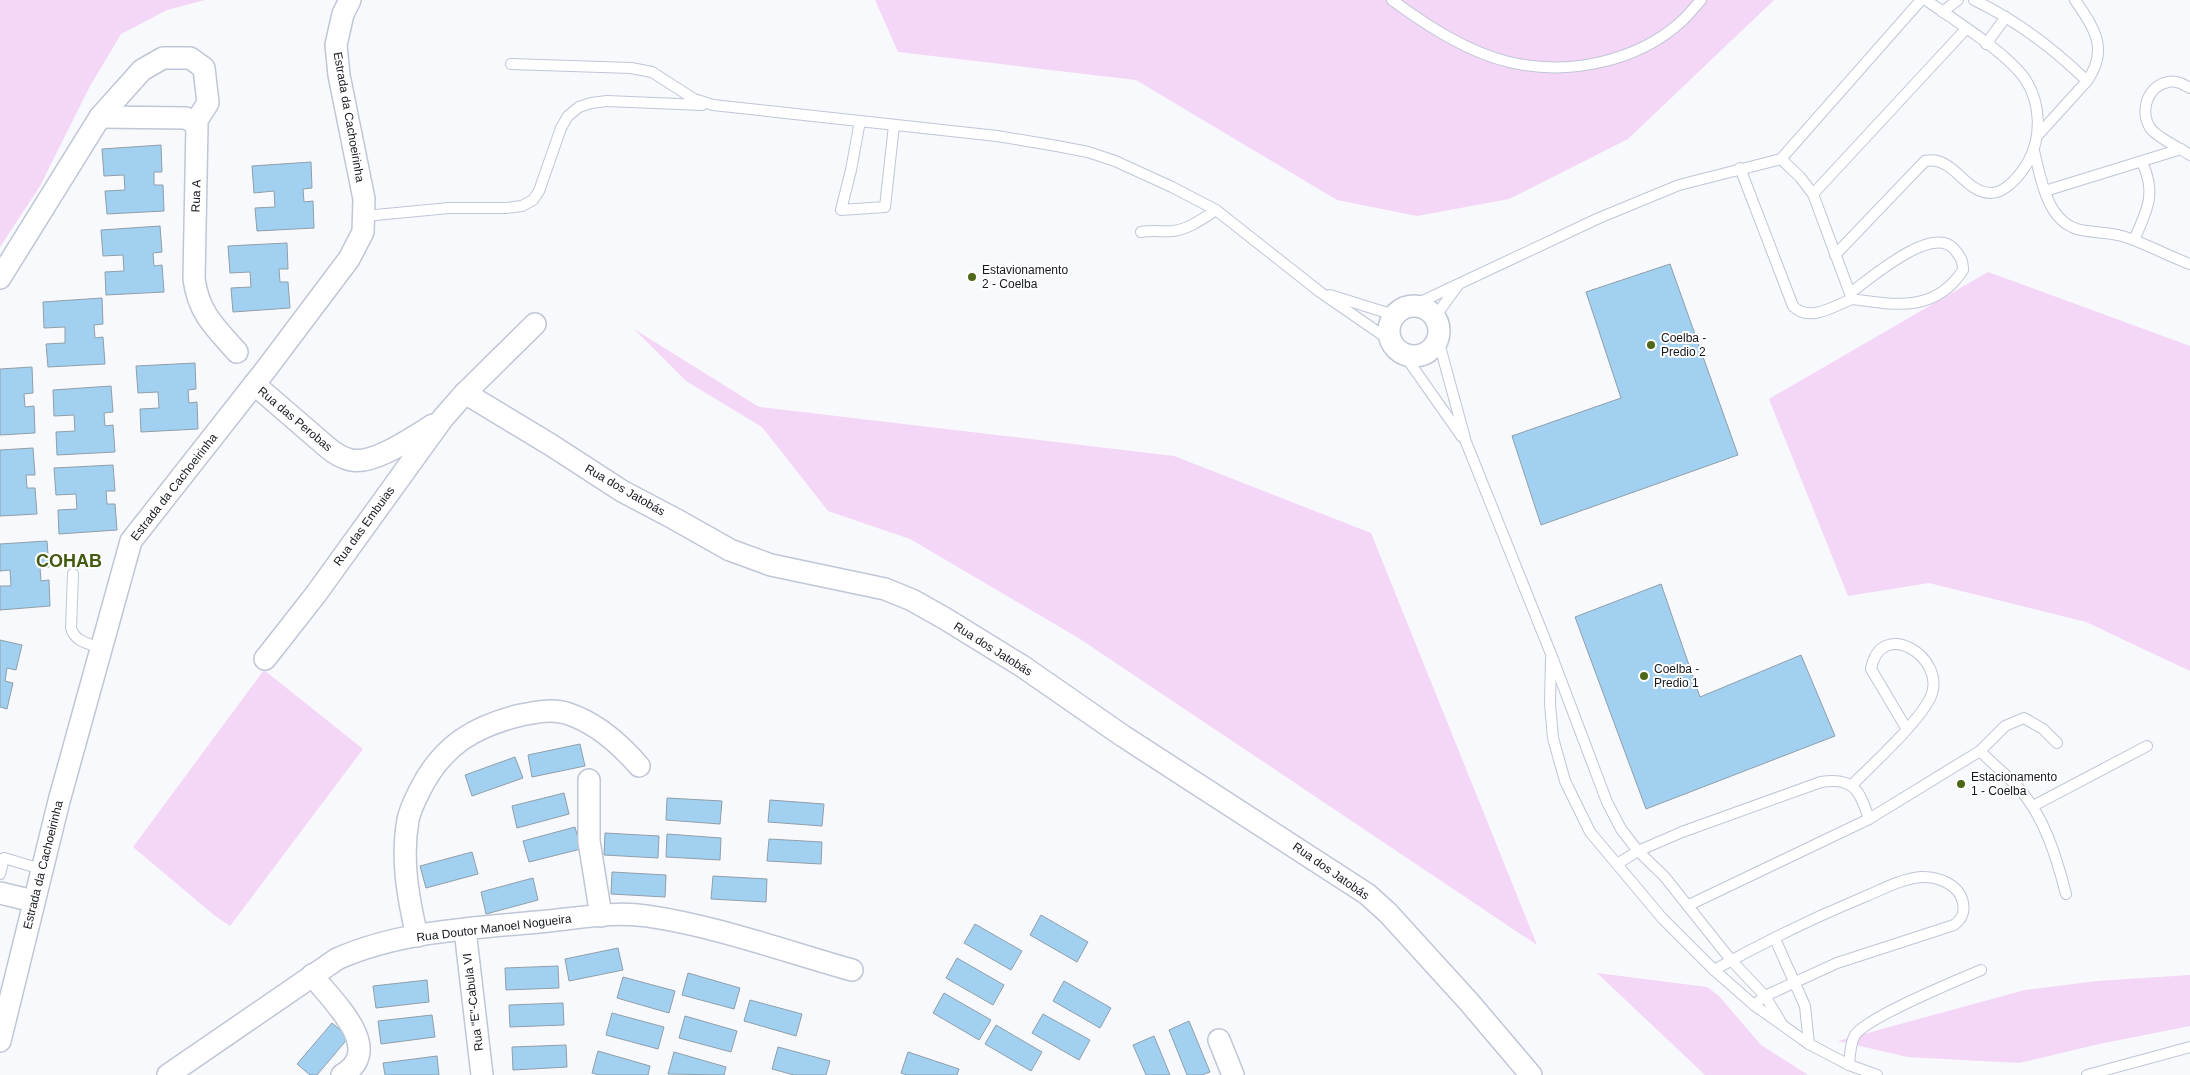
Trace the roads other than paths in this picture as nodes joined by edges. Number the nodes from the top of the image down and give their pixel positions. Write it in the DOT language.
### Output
graph roads {
  1 [pos="350,0"];
  2 [pos="1392,0"];
  3 [pos="1700,0"];
  4 [pos="1921,0"];
  5 [pos="1926,0"];
  6 [pos="1958,0"];
  7 [pos="1974,0"];
  8 [pos="2075,0"];
  9 [pos="1942,12"];
  10 [pos="2006,17"];
  11 [pos="1966,29"];
  12 [pos="1986,44"];
  13 [pos="511,64"];
  14 [pos="2086,82"];
  15 [pos="2190,88"];
  16 [pos="713,105"];
  17 [pos="100,117"];
  18 [pos="860,121"];
  19 [pos="195,123"];
  20 [pos="894,125"];
  21 [pos="2038,135"];
  22 [pos="2034,151"];
  23 [pos="2186,152"];
  24 [pos="1781,159"];
  25 [pos="2142,162"];
  26 [pos="1740,168"];
  27 [pos="2044,191"];
  28 [pos="1813,194"];
  29 [pos="1216,210"];
  30 [pos="365,216"];
  31 [pos="1141,232"];
  32 [pos="2134,240"];
  33 [pos="1835,255"];
  34 [pos="2190,264"];
  35 [pos="0,278"];
  36 [pos="1460,282"];
  37 [pos="1320,292"];
  38 [pos="1851,296"];
  39 [pos="1414,305"];
  40 [pos="1394,315"];
  41 [pos="1435,316"];
  42 [pos="535,324"];
  43 [pos="1438,339"];
  44 [pos="1397,347"];
  45 [pos="237,352"];
  46 [pos="254,384"];
  47 [pos="465,393"];
  48 [pos="443,418"];
  49 [pos="1466,442"];
  50 [pos="73,574"];
  51 [pos="100,648"];
  52 [pos="1551,654"];
  53 [pos="266,659"];
  54 [pos="1906,728"];
  55 [pos="2057,743"];
  56 [pos="2147,746"];
  57 [pos="1980,752"];
  58 [pos="639,766"];
  59 [pos="589,780"];
  60 [pos="1852,785"];
  61 [pos="2032,806"];
  62 [pos="1869,819"];
  63 [pos="1638,851"];
  64 [pos="1617,864"];
  65 [pos="42,868"];
  66 [pos="0,874"];
  67 [pos="0,893"];
  68 [pos="2066,894"];
  69 [pos="33,901"];
  70 [pos="1689,905"];
  71 [pos="601,916"];
  72 [pos="465,930"];
  73 [pos="417,936"];
  74 [pos="1775,939"];
  75 [pos="1731,960"];
  76 [pos="852,970"];
  77 [pos="1714,970"];
  78 [pos="1981,970"];
  79 [pos="312,975"];
  80 [pos="1795,981"];
  81 [pos="6,990"];
  82 [pos="1765,996"];
  83 [pos="1754,1005"];
  84 [pos="1782,1024"];
  85 [pos="1219,1040"];
  86 [pos="0,1041"];
  87 [pos="1808,1044"];
  88 [pos="2190,1047"];
  89 [pos="1849,1065"];
  90 [pos="168,1075"];
  91 [pos="342,1075"];
  92 [pos="482,1075"];
  93 [pos="1233,1075"];
  94 [pos="1531,1075"];
  95 [pos="1877,1075"];
  96 [pos="2087,1075"];
  1 -- 30 [label="street, Estrada da Cachoeirinha"];
  2 -- 3 [label="lane"];
  4 -- 24 [label="lane"];
  5 -- 9 [label="lane"];
  6 -- 9 [label="lane"];
  7 -- 10 [label="lane"];
  8 -- 14 [label="lane"];
  9 -- 11 [label="lane"];
  10 -- 12 [label="lane"];
  10 -- 14 [label="lane"];
  11 -- 12 [label="lane"];
  11 -- 28 [label="lane"];
  12 -- 21 [label="lane"];
  13 -- 16 [label="lane"];
  14 -- 21 [label="lane"];
  15 -- 23 [label="lane"];
  16 -- 18 [label="lane"];
  16 -- 30 [label="lane"];
  17 -- 19 [label="street"];
  17 -- 19 [label="street"];
  17 -- 35 [label="street"];
  18 -- 20 [label="lane"];
  18 -- 20 [label="lane"];
  19 -- 45 [label="street, Rua A"];
  20 -- 29 [label="lane"];
  21 -- 22 [label="lane"];
  22 -- 27 [label="lane"];
  22 -- 33 [label="lane"];
  23 -- 25 [label="lane"];
  24 -- 26 [label="lane"];
  24 -- 28 [label="lane"];
  25 -- 27 [label="lane"];
  25 -- 32 [label="lane"];
  26 -- 36 [label="lane"];
  26 -- 38 [label="lane"];
  27 -- 32 [label="lane"];
  28 -- 33 [label="lane"];
  29 -- 31 [label="lane"];
  29 -- 37 [label="lane"];
  30 -- 46 [label="street, Estrada da Cachoeirinha"];
  32 -- 34 [label="lane"];
  33 -- 38 [label="lane"];
  36 -- 39 [label="lane"];
  36 -- 41 [label="lane"];
  37 -- 40 [label="lane"];
  37 -- 44 [label="lane"];
  38 -- 38 [label="lane"];
  39 -- 40 [label="street"];
  39 -- 41 [label="street"];
  40 -- 44 [label="street"];
  41 -- 43 [label="street"];
  42 -- 47 [label="street"];
  43 -- 44 [label="street"];
  43 -- 49 [label="lane"];
  44 -- 49 [label="lane"];
  46 -- 48 [label="street, Rua das Perobas"];
  46 -- 51 [label="street, Estrada da Cachoeirinha"];
  47 -- 48 [label="street, Rua das Embuias"];
  47 -- 94 [label="street, Rua dos Jatobás"];
  48 -- 53 [label="street, Rua das Embuias"];
  49 -- 52 [label="lane"];
  50 -- 51 [label="lane"];
  51 -- 65 [label="street, Estrada da Cachoeirinha"];
  52 -- 63 [label="lane"];
  52 -- 64 [label="lane"];
  54 -- 54 [label="lane"];
  54 -- 60 [label="lane"];
  55 -- 57 [label="lane"];
  56 -- 61 [label="lane"];
  57 -- 61 [label="lane"];
  57 -- 62 [label="lane"];
  58 -- 73 [label="street"];
  59 -- 71 [label="street"];
  60 -- 62 [label="lane"];
  60 -- 63 [label="lane"];
  61 -- 68 [label="lane"];
  62 -- 70 [label="lane"];
  63 -- 64 [label="lane"];
  63 -- 70 [label="lane"];
  64 -- 77 [label="lane"];
  65 -- 66 [label="lane"];
  65 -- 69 [label="street, Estrada da Cachoeirinha"];
  67 -- 69 [label="street"];
  69 -- 81 [label="street, Estrada da Cachoeirinha"];
  70 -- 75 [label="lane"];
  71 -- 72 [label="street, Rua Doutor Manoel Nogueira"];
  71 -- 76 [label="street, Rua Doutor Manoel Nogueira"];
  72 -- 73 [label="street, Rua Doutor Manoel Nogueira"];
  72 -- 92 [label="street, Rua \"E\"-Cabula VI"];
  73 -- 79 [label="street, Rua Doutor Manoel Nogueira"];
  74 -- 75 [label="lane"];
  74 -- 80 [label="lane"];
  74 -- 80 [label="lane"];
  75 -- 77 [label="lane"];
  75 -- 82 [label="lane"];
  77 -- 83 [label="lane"];
  78 -- 89 [label="lane"];
  79 -- 90 [label="street, Rua Doutor Manoel Nogueira"];
  79 -- 91 [label="street"];
  80 -- 82 [label="lane"];
  80 -- 87 [label="lane"];
  81 -- 86 [label="street, Estrada da Cachoeirinha"];
  82 -- 83 [label="lane"];
  82 -- 84 [label="lane"];
  83 -- 84 [label="lane"];
  84 -- 87 [label="lane"];
  85 -- 93 [label="street"];
  87 -- 89 [label="lane"];
  88 -- 96 [label="lane"];
  89 -- 95 [label="lane"];
}
